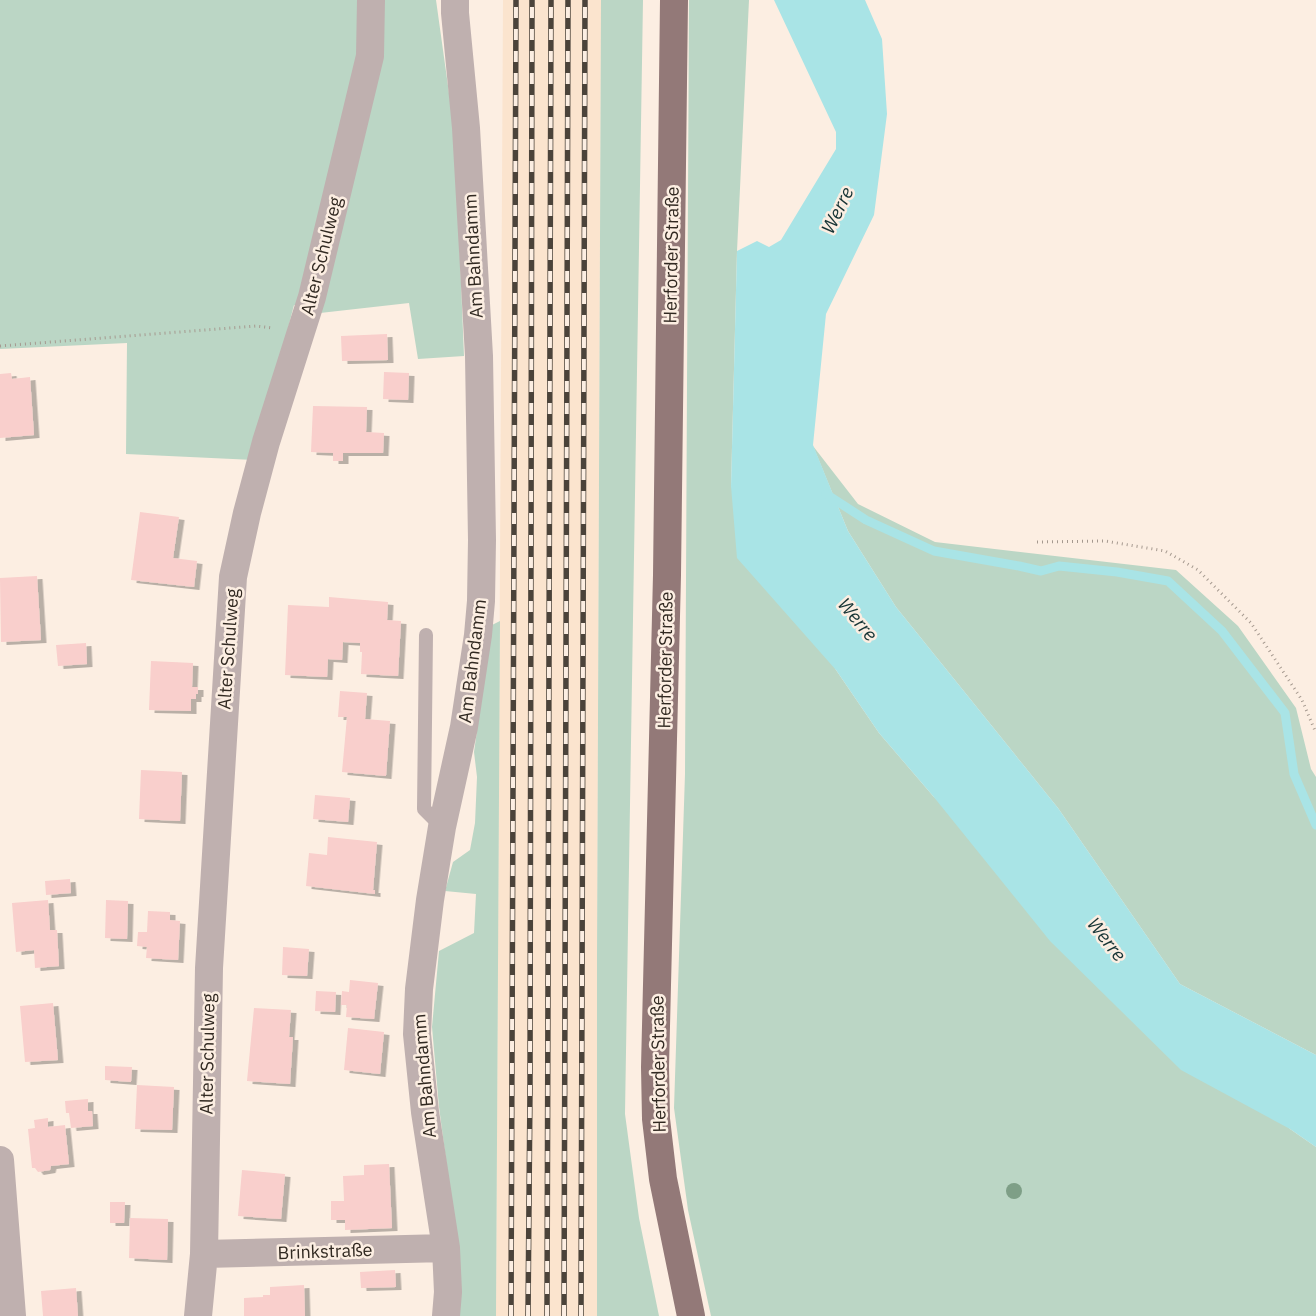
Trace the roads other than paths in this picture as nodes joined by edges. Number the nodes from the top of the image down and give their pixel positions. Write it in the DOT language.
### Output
graph roads {
  1 [pos="371,0"];
  2 [pos="455,0"];
  3 [pos="674,0"];
  4 [pos="426,635"];
  5 [pos="442,826"];
  6 [pos="0,1160"];
  7 [pos="446,1248"];
  8 [pos="204,1254"];
  9 [pos="12,1316"];
  10 [pos="198,1316"];
  11 [pos="446,1316"];
  12 [pos="691,1316"];
  1 -- 8 [label="street, Alter Schulweg"];
  2 -- 5 [label="street, Am Bahndamm"];
  3 -- 12 [label="main road, Herforder Straße"];
  4 -- 5 [label="lane"];
  5 -- 7 [label="street, Am Bahndamm"];
  6 -- 9 [label="street"];
  7 -- 8 [label="street, Brinkstraße"];
  7 -- 11 [label="street, Am Bahndamm"];
  8 -- 10 [label="street, Alter Schulweg"];
}
